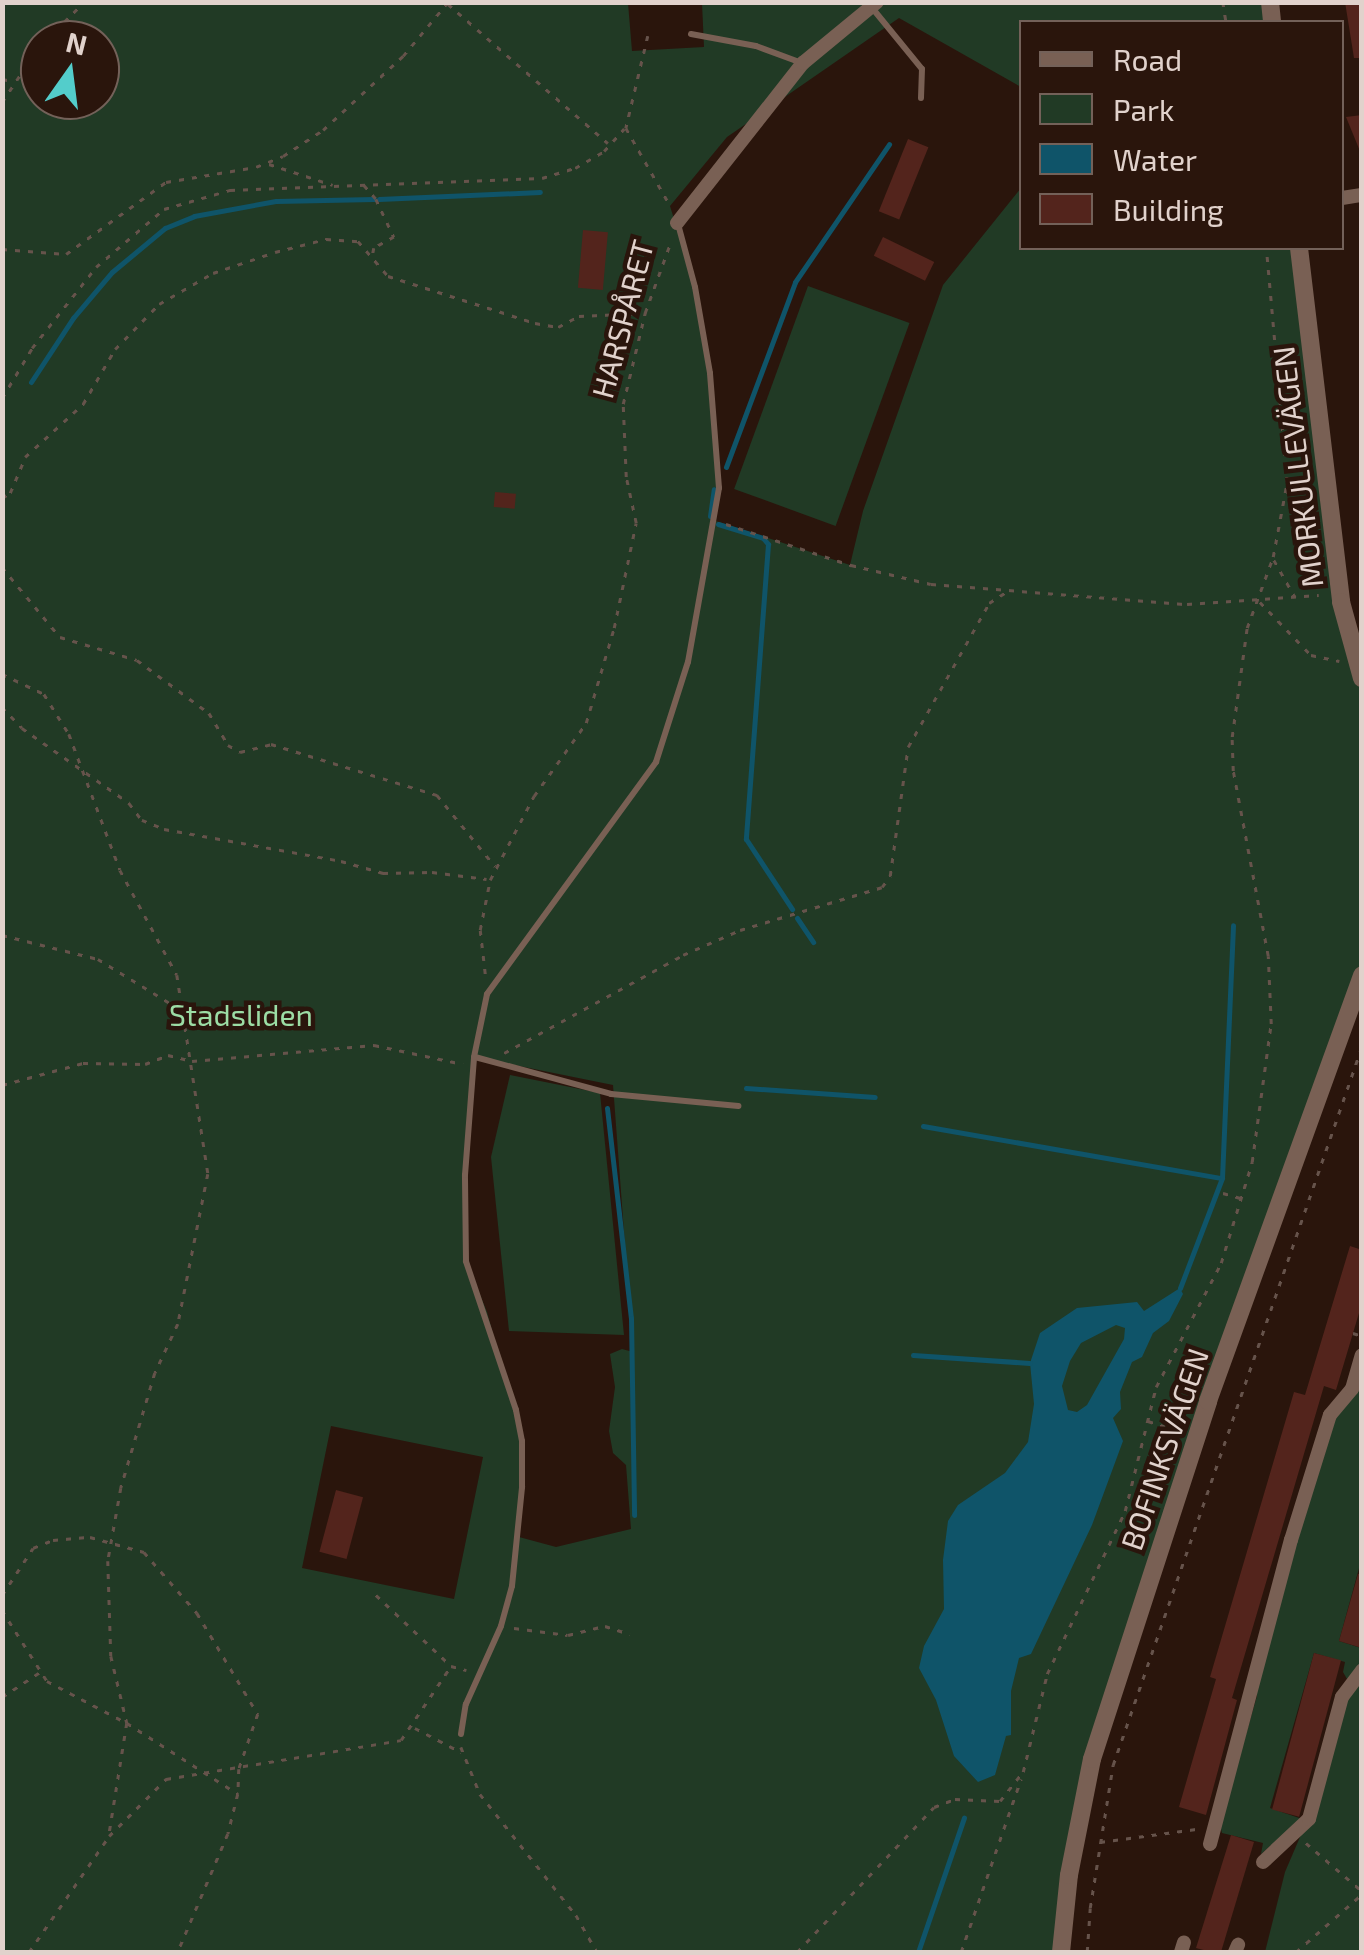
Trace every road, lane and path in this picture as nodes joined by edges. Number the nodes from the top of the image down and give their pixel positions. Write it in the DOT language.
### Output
graph roads {
  1 [pos="84,2"];
  2 [pos="448,3"];
  3 [pos="875,5"];
  4 [pos="66,20"];
  5 [pos="691,34"];
  6 [pos="648,36"];
  7 [pos="803,63"];
  8 [pos="20,75"];
  9 [pos="2,79"];
  10 [pos="15,82"];
  11 [pos="921,98"];
  12 [pos="2,102"];
  13 [pos="626,128"];
  14 [pos="610,144"];
  15 [pos="266,163"];
  16 [pos="364,184"];
  17 [pos="334,186"];
  18 [pos="677,223"];
  19 [pos="2,248"];
  20 [pos="1266,250"];
  21 [pos="1299,250"];
  22 [pos="372,259"];
  23 [pos="645,313"];
  24 [pos="3,396"];
  25 [pos="2,498"];
  26 [pos="716,521"];
  27 [pos="1273,558"];
  28 [pos="2,568"];
  29 [pos="1009,590"];
  30 [pos="1319,595"];
  31 [pos="1296,598"];
  32 [pos="1260,601"];
  33 [pos="1359,669"];
  34 [pos="2,674"];
  35 [pos="2,706"];
  36 [pos="86,772"];
  37 [pos="496,867"];
  38 [pos="490,880"];
  39 [pos="2,935"];
  40 [pos="1362,975"];
  41 [pos="487,994"];
  42 [pos="183,1012"];
  43 [pos="1362,1046"];
  44 [pos="474,1057"];
  45 [pos="192,1061"];
  46 [pos="474,1067"];
  47 [pos="2,1085"];
  48 [pos="738,1106"];
  49 [pos="1223,1193"];
  50 [pos="1242,1198"];
  51 [pos="1352,1333"];
  52 [pos="1362,1336"];
  53 [pos="1362,1355"];
  54 [pos="112,1547"];
  55 [pos="376,1594"];
  56 [pos="2,1596"];
  57 [pos="2,1610"];
  58 [pos="501,1626"];
  59 [pos="630,1634"];
  60 [pos="451,1666"];
  61 [pos="1362,1670"];
  62 [pos="41,1671"];
  63 [pos="477,1672"];
  64 [pos="2,1696"];
  65 [pos="127,1723"];
  66 [pos="413,1727"];
  67 [pos="461,1734"];
  68 [pos="462,1753"];
  69 [pos="239,1768"];
  70 [pos="1023,1772"];
  71 [pos="203,1774"];
  72 [pos="238,1794"];
  73 [pos="1298,1829"];
  74 [pos="1186,1832"];
  75 [pos="109,1836"];
  76 [pos="1098,1842"];
  77 [pos="1210,1844"];
  78 [pos="1262,1862"];
  79 [pos="1362,1892"];
  80 [pos="29,1952"];
  81 [pos="178,1952"];
  82 [pos="597,1952"];
  83 [pos="797,1952"];
  84 [pos="961,1952"];
  85 [pos="1061,1952"];
  86 [pos="1087,1952"];
  87 [pos="1296,1952"];
  1 -- 4 [label="path"];
  2 -- 14 [label="path"];
  2 -- 15 [label="path"];
  3 -- 7 [label="street, HARSPÅRET"];
  3 -- 11 [label="lane"];
  5 -- 7 [label="lane"];
  6 -- 13 [label="path"];
  7 -- 18 [label="street, HARSPÅRET"];
  8 -- 10 [label="path"];
  9 -- 10 [label="path"];
  10 -- 12 [label="path"];
  13 -- 14 [label="path"];
  13 -- 18 [label="path"];
  14 -- 16 [label="path"];
  15 -- 17 [label="path"];
  15 -- 19 [label="path"];
  16 -- 17 [label="path"];
  16 -- 22 [label="path"];
  17 -- 24 [label="path"];
  18 -- 23 [label="path, HARSPÅRET"];
  18 -- 26 [label="lane"];
  20 -- 27 [label="path"];
  21 -- 33 [label="street, MORKULLEVÄGEN"];
  22 -- 23 [label="path"];
  22 -- 25 [label="path"];
  23 -- 37 [label="path, HARSPÅRET"];
  26 -- 29 [label="path"];
  26 -- 41 [label="lane"];
  27 -- 31 [label="path"];
  27 -- 32 [label="path"];
  28 -- 37 [label="path"];
  29 -- 32 [label="path"];
  29 -- 44 [label="path"];
  30 -- 31 [label="path"];
  31 -- 32 [label="path"];
  32 -- 33 [label="path"];
  32 -- 50 [label="path"];
  34 -- 36 [label="path"];
  35 -- 36 [label="path"];
  36 -- 38 [label="path"];
  36 -- 42 [label="path"];
  37 -- 38 [label="path, HARSPÅRET"];
  38 -- 41 [label="path, HARSPÅRET"];
  39 -- 42 [label="path"];
  40 -- 85 [label="street, BOFINKSVÄGEN"];
  41 -- 44 [label="lane"];
  42 -- 45 [label="path"];
  43 -- 76 [label="path"];
  44 -- 46 [label="lane"];
  44 -- 48 [label="lane"];
  45 -- 46 [label="path"];
  45 -- 47 [label="path"];
  45 -- 54 [label="path"];
  46 -- 58 [label="lane"];
  49 -- 50 [label="path"];
  50 -- 70 [label="path"];
  51 -- 52 [label="path"];
  53 -- 77 [label="street"];
  54 -- 56 [label="path"];
  54 -- 65 [label="path"];
  54 -- 69 [label="path"];
  55 -- 60 [label="path"];
  57 -- 62 [label="path"];
  58 -- 59 [label="path"];
  58 -- 63 [label="lane"];
  60 -- 63 [label="path"];
  60 -- 66 [label="path"];
  61 -- 73 [label="street"];
  62 -- 64 [label="path"];
  62 -- 65 [label="path"];
  63 -- 67 [label="lane"];
  65 -- 71 [label="path"];
  65 -- 75 [label="path"];
  66 -- 68 [label="path"];
  66 -- 69 [label="path"];
  67 -- 68 [label="path"];
  68 -- 82 [label="path"];
  69 -- 71 [label="path"];
  69 -- 72 [label="path"];
  70 -- 83 [label="path"];
  70 -- 84 [label="path"];
  71 -- 72 [label="path"];
  71 -- 75 [label="path"];
  72 -- 81 [label="path"];
  73 -- 78 [label="street"];
  73 -- 79 [label="path"];
  74 -- 76 [label="path"];
  75 -- 80 [label="path"];
  76 -- 86 [label="path"];
  79 -- 87 [label="path"];
}
